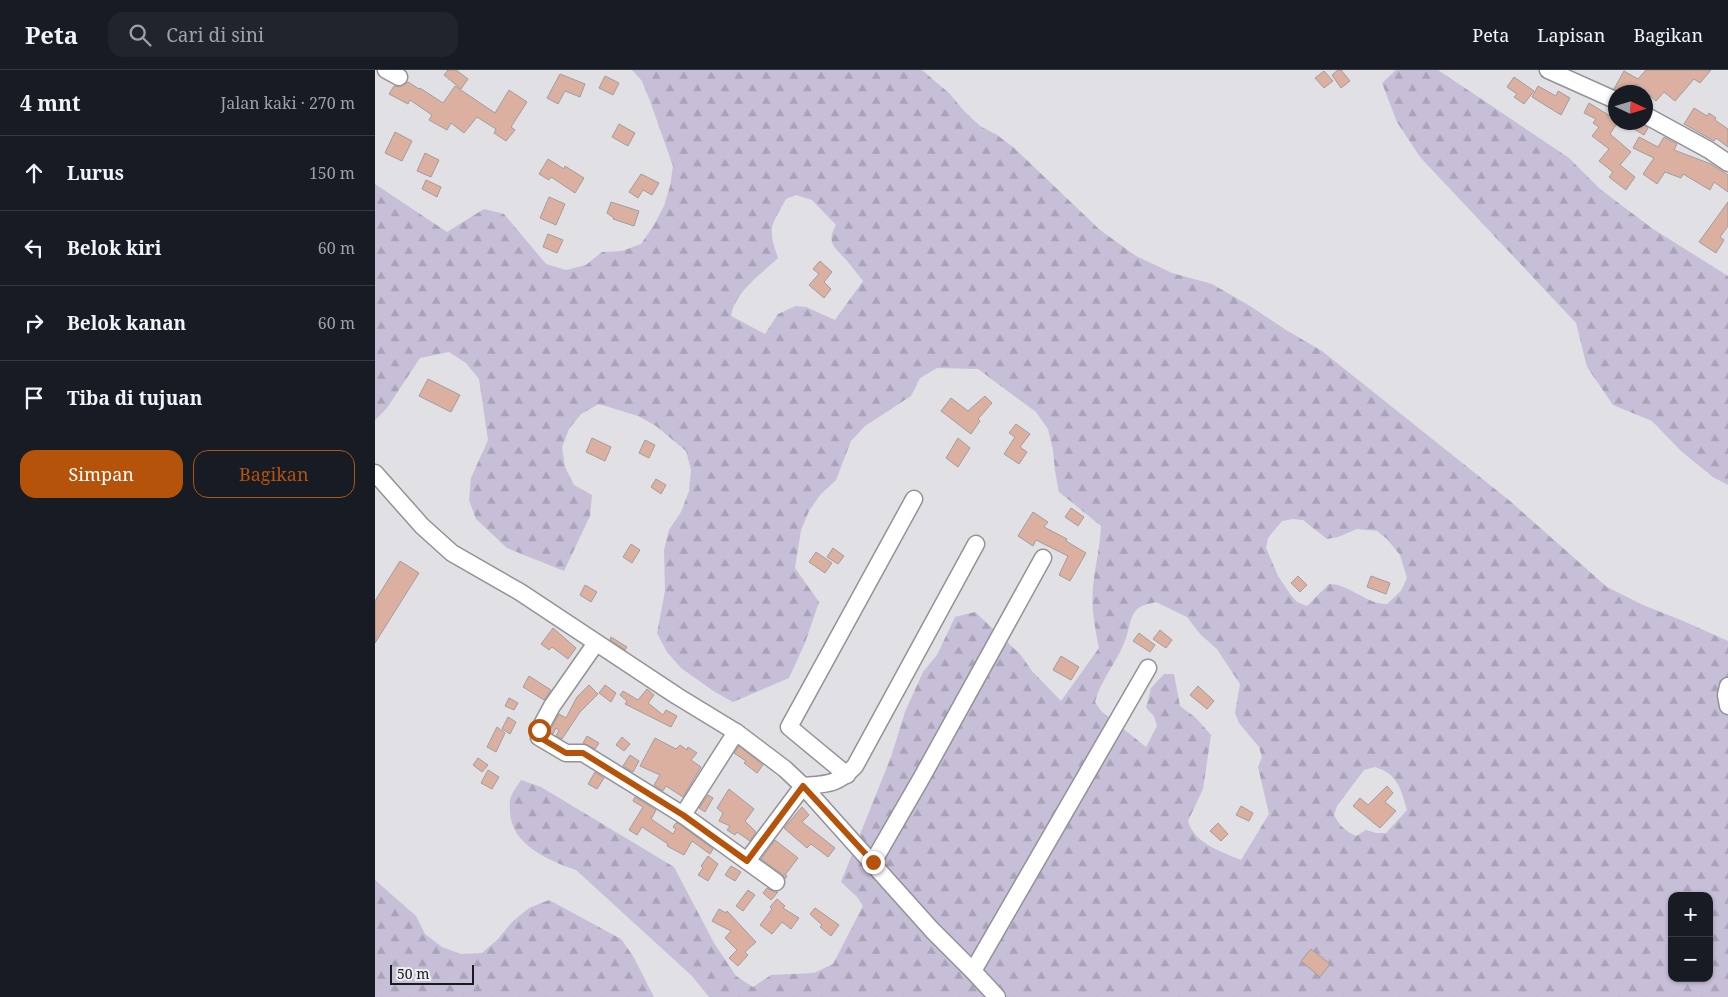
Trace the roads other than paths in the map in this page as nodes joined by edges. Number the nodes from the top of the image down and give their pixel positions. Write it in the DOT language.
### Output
graph roads {
  1 [pos="1548,70"];
  2 [pos="1608,97"];
  3 [pos="1653,119"];
  4 [pos="1728,163"];
  5 [pos="375,473"];
  6 [pos="914,499"];
  7 [pos="976,544"];
  8 [pos="1043,558"];
  9 [pos="596,643"];
  10 [pos="1148,668"];
  11 [pos="1728,686"];
  12 [pos="1728,706"];
  13 [pos="736,732"];
  14 [pos="847,775"];
  15 [pos="803,786"];
  16 [pos="683,815"];
  17 [pos="747,861"];
  18 [pos="873,862"];
  19 [pos="776,882"];
  20 [pos="973,971"];
  21 [pos="997,997"];
  1 -- 2 [label="street"];
  3 -- 4 [label="street"];
  5 -- 9 [label="street"];
  6 -- 14 [label="street"];
  7 -- 14 [label="street"];
  8 -- 18 [label="street"];
  9 -- 13 [label="street"];
  9 -- 16 [label="street"];
  10 -- 20 [label="street"];
  11 -- 12 [label="street"];
  13 -- 15 [label="street"];
  13 -- 16 [label="street"];
  14 -- 15 [label="street"];
  15 -- 17 [label="street"];
  15 -- 18 [label="street"];
  16 -- 17 [label="street"];
  17 -- 19 [label="street"];
  18 -- 20 [label="street"];
  20 -- 21 [label="street"];
}
